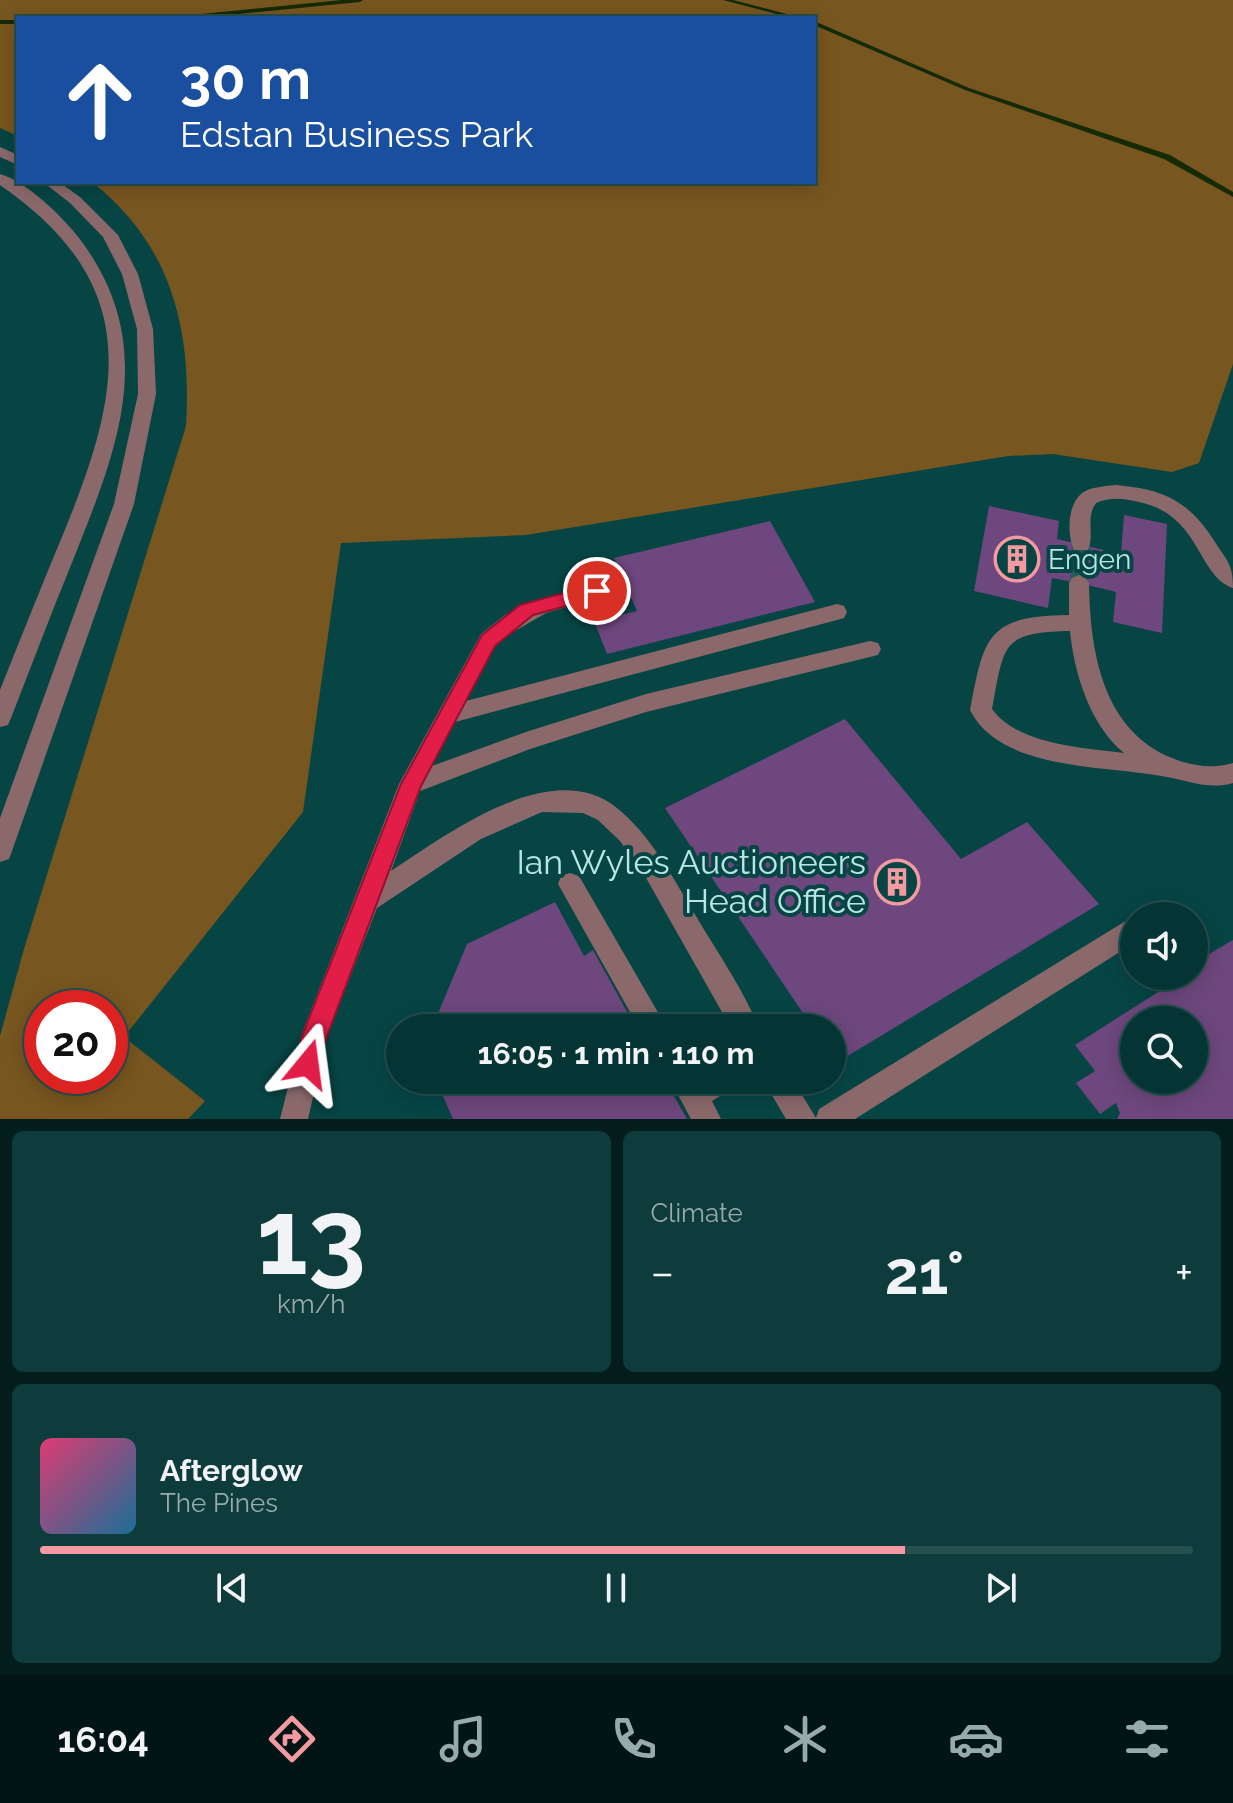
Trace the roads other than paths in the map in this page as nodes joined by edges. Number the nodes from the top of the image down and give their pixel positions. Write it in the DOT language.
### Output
graph roads {
  1 [pos="0,178"];
  2 [pos="53,184"];
  3 [pos="1081,545"];
  4 [pos="1233,580"];
  5 [pos="1079,583"];
  6 [pos="597,591"];
  7 [pos="837,612"];
  8 [pos="1079,623"];
  9 [pos="870,649"];
  10 [pos="445,716"];
  11 [pos="0,718"];
  12 [pos="1164,767"];
  13 [pos="1233,773"];
  14 [pos="411,784"];
  15 [pos="0,851"];
  16 [pos="570,884"];
  17 [pos="368,900"];
  18 [pos="1120,938"];
  19 [pos="646,1014"];
  20 [pos="738,1014"];
  21 [pos="786,1094"];
  22 [pos="294,1119"];
  23 [pos="802,1119"];
  24 [pos="829,1119"];
  1 -- 11 [label="street"];
  2 -- 15 [label="street"];
  3 -- 4 [label="street"];
  5 -- 8 [label="street"];
  6 -- 10 [label="street"];
  7 -- 10 [label="street"];
  8 -- 12 [label="street"];
  8 -- 12 [label="street"];
  9 -- 14 [label="street"];
  10 -- 14 [label="street"];
  12 -- 13 [label="street"];
  14 -- 17 [label="street"];
  16 -- 19 [label="street"];
  17 -- 20 [label="street"];
  17 -- 22 [label="street"];
  18 -- 24 [label="street"];
  21 -- 23 [label="street"];
}
